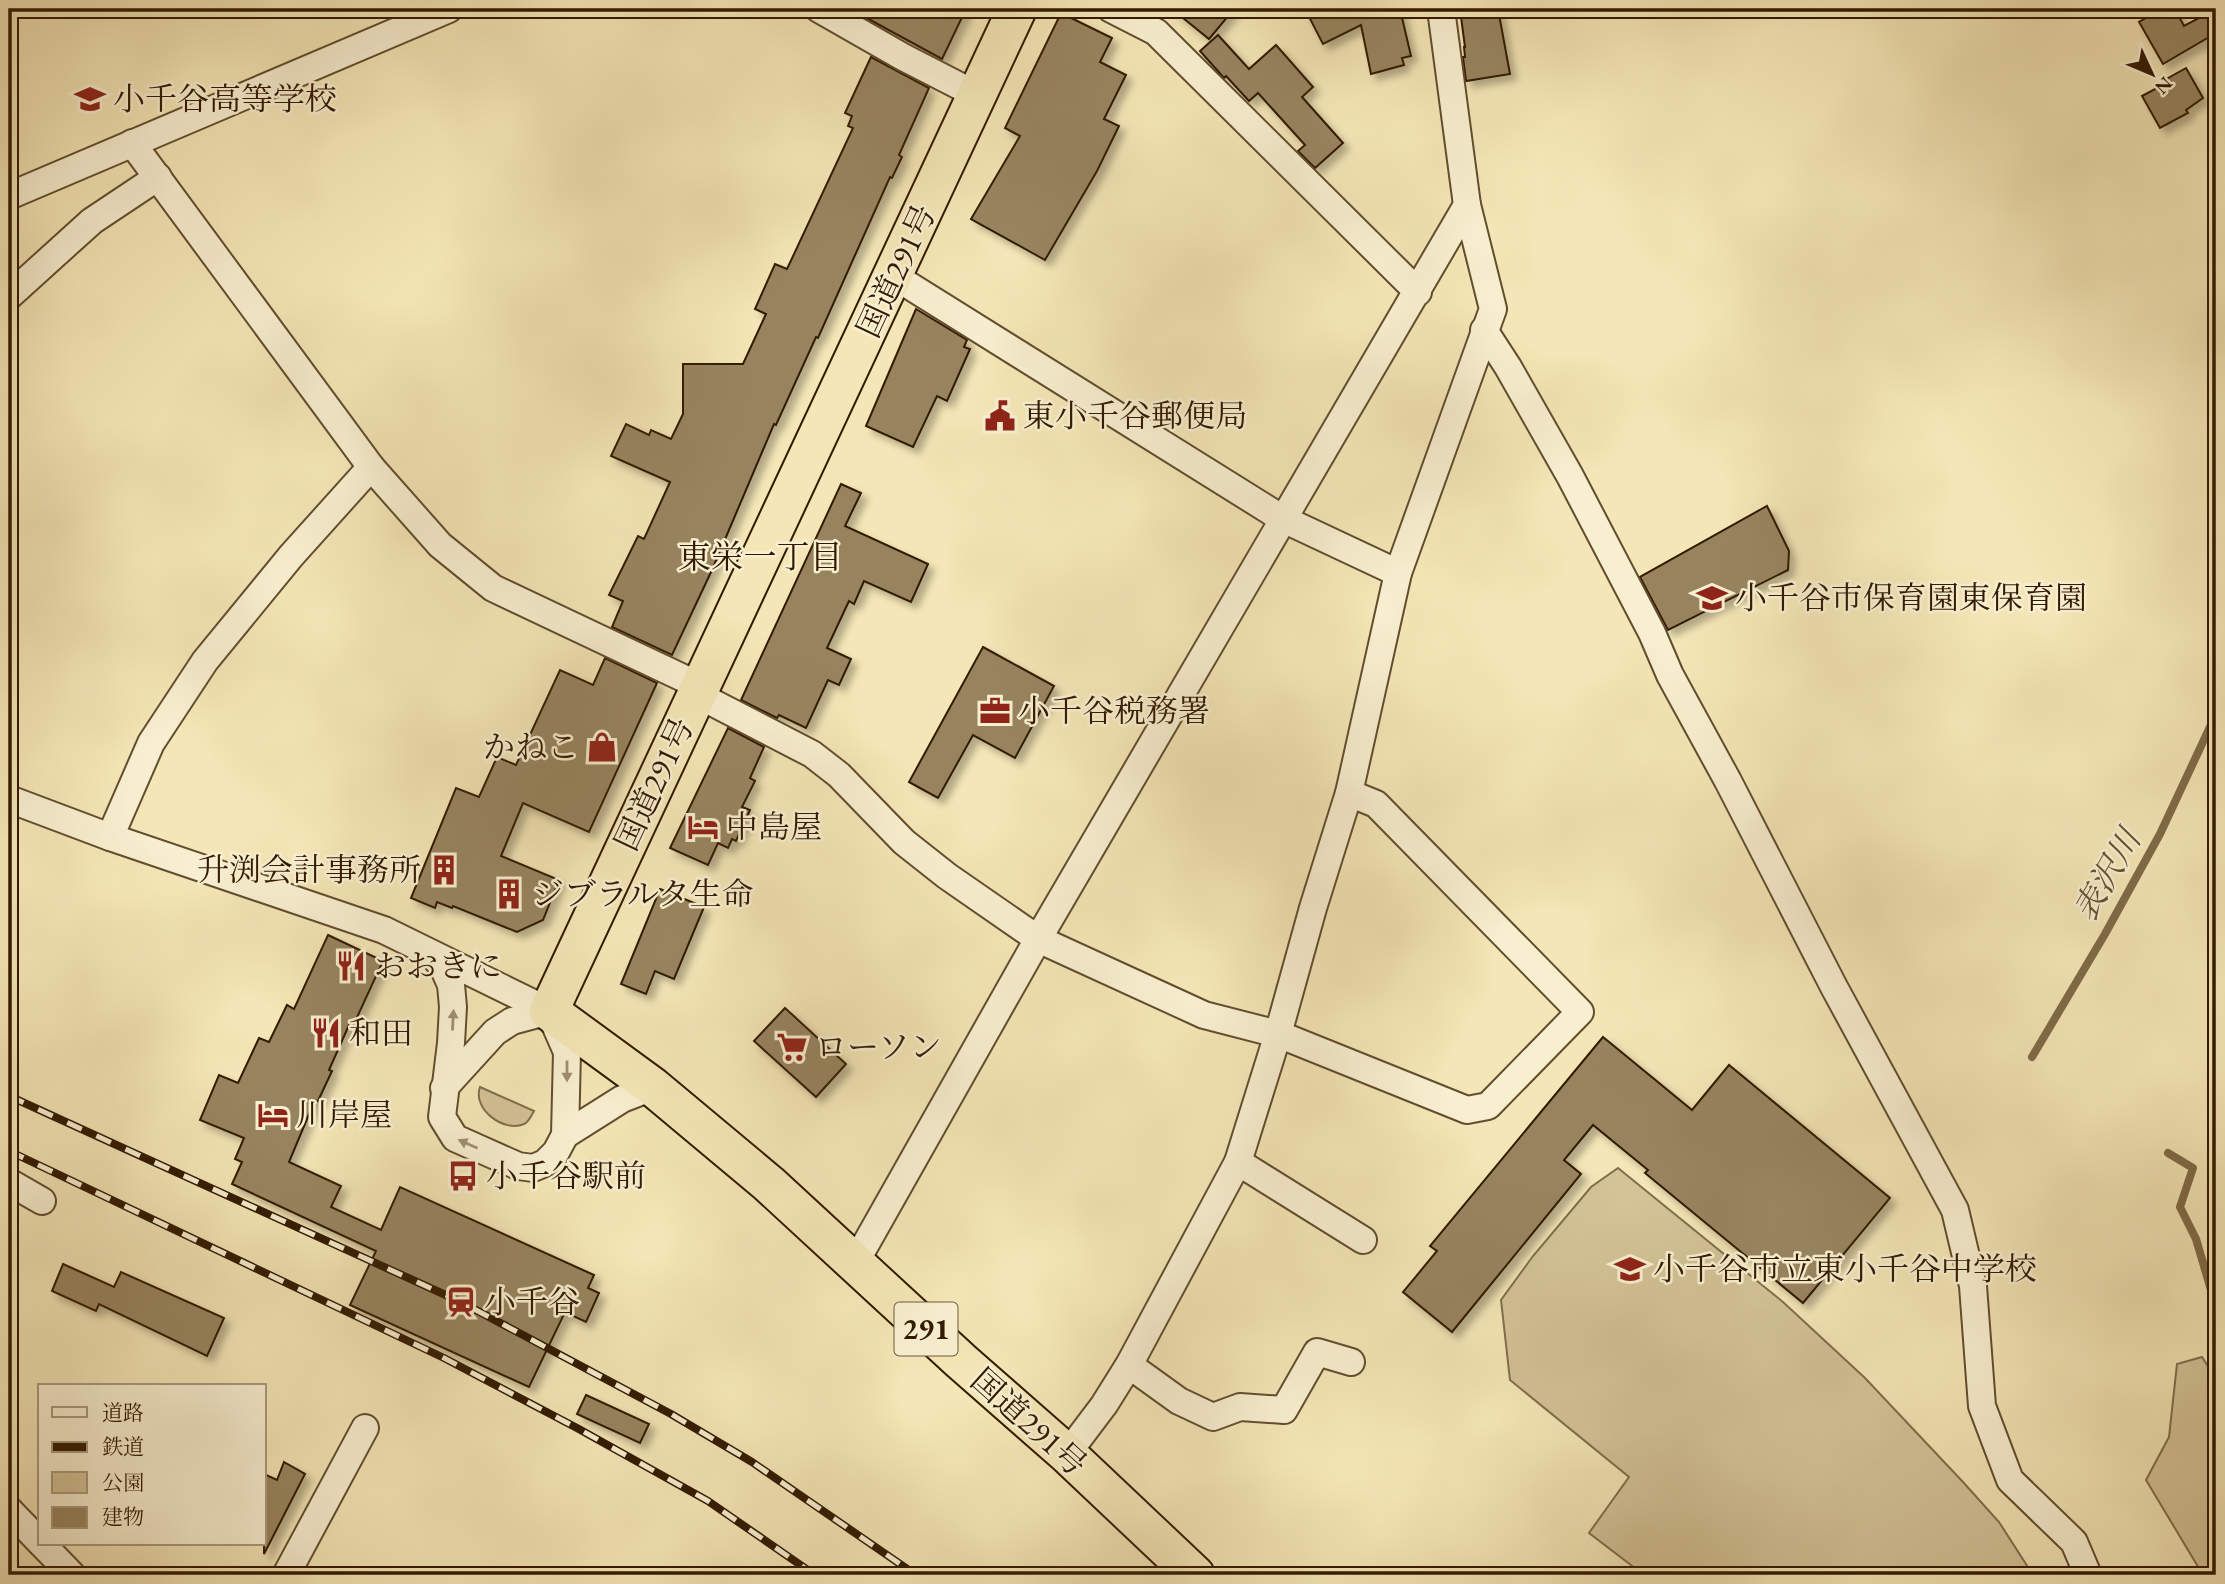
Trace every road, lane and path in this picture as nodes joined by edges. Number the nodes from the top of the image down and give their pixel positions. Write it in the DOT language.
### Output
graph roads {
  1 [pos="449,9"];
  2 [pos="819,9"];
  3 [pos="1017,9"];
  4 [pos="1111,9"];
  5 [pos="1441,9"];
  6 [pos="977,95"];
  7 [pos="132,143"];
  8 [pos="158,177"];
  9 [pos="9,196"];
  10 [pos="1467,205"];
  11 [pos="894,276"];
  12 [pos="1418,292"];
  13 [pos="9,296"];
  14 [pos="1485,330"];
  15 [pos="371,467"];
  16 [pos="1283,519"];
  17 [pos="1398,573"];
  18 [pos="698,690"];
  19 [pos="1349,793"];
  20 [pos="9,799"];
  21 [pos="110,837"];
  22 [pos="1038,939"];
  23 [pos="432,954"];
  24 [pos="550,1011"];
  25 [pos="1278,1034"];
  26 [pos="653,1087"];
  27 [pos="444,1088"];
  28 [pos="565,1135"];
  29 [pos="1238,1162"];
  30 [pos="9,1182"];
  31 [pos="42,1201"];
  32 [pos="1363,1240"];
  33 [pos="855,1263"];
  34 [pos="1351,1362"];
  35 [pos="1129,1365"];
  36 [pos="365,1428"];
  37 [pos="1067,1454"];
  38 [pos="9,1510"];
  39 [pos="38,1540"];
  40 [pos="44,1546"];
  41 [pos="72,1575"];
  42 [pos="286,1575"];
  43 [pos="1195,1575"];
  44 [pos="2088,1575"];
  1 -- 7 [label="street"];
  2 -- 6 [label="street"];
  3 -- 6 [label="highway, 国道291号"];
  4 -- 12 [label="street"];
  5 -- 10 [label="street"];
  6 -- 11 [label="highway, 国道291号"];
  7 -- 8 [label="street"];
  7 -- 9 [label="street"];
  8 -- 13 [label="street"];
  8 -- 15 [label="street"];
  10 -- 12 [label="street"];
  10 -- 14 [label="street"];
  11 -- 16 [label="street"];
  11 -- 18 [label="highway, 国道291号"];
  12 -- 16 [label="street"];
  14 -- 17 [label="street"];
  14 -- 44 [label="street"];
  15 -- 18 [label="street"];
  15 -- 21 [label="street"];
  16 -- 17 [label="street"];
  16 -- 22 [label="street"];
  17 -- 19 [label="street"];
  18 -- 22 [label="street"];
  18 -- 24 [label="highway, 国道291号"];
  19 -- 25 [label="street"];
  19 -- 25 [label="street"];
  20 -- 21 [label="street"];
  21 -- 23 [label="street"];
  22 -- 25 [label="street"];
  22 -- 33 [label="street"];
  23 -- 24 [label="street"];
  27 -- 23 [label="street, one-way"];
  24 -- 26 [label="highway, 国道291号 / 291"];
  24 -- 27 [label="street"];
  24 -- 28 [label="street, one-way"];
  25 -- 29 [label="street"];
  26 -- 28 [label="street"];
  26 -- 33 [label="highway, 国道291号 / 291"];
  28 -- 27 [label="street, one-way"];
  29 -- 32 [label="street"];
  29 -- 35 [label="street"];
  30 -- 31 [label="street"];
  33 -- 37 [label="highway, 国道291号 / 291"];
  34 -- 35 [label="street"];
  35 -- 37 [label="street"];
  36 -- 42 [label="street"];
  37 -- 43 [label="highway, 国道291号 / 291"];
  38 -- 39 [label="street"];
  40 -- 41 [label="street"];
}
